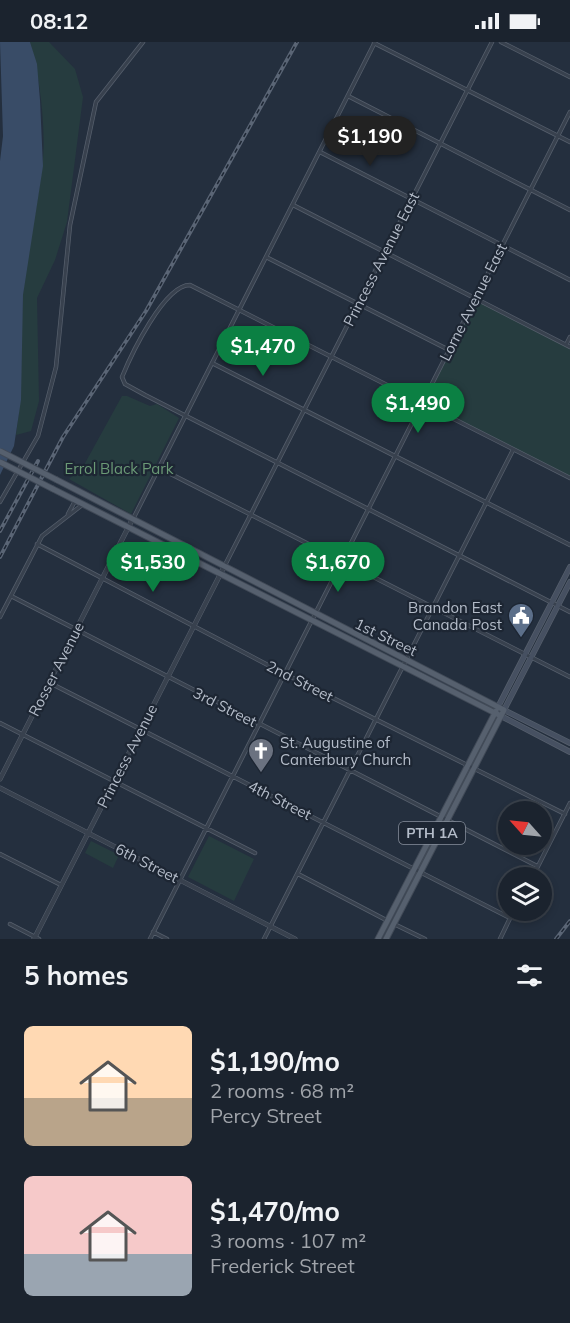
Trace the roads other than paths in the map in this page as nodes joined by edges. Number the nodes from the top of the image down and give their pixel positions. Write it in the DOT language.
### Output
graph roads {
  1 [pos="143,42"];
  2 [pos="375,42"];
  3 [pos="492,42"];
  4 [pos="501,42"];
  5 [pos="570,77"];
  6 [pos="466,91"];
  7 [pos="348,96"];
  8 [pos="570,112"];
  9 [pos="558,136"];
  10 [pos="570,142"];
  11 [pos="438,144"];
  12 [pos="320,152"];
  13 [pos="530,190"];
  14 [pos="412,199"];
  15 [pos="292,204"];
  16 [pos="570,210"];
  17 [pos="502,246"];
  18 [pos="385,252"];
  19 [pos="266,257"];
  20 [pos="570,280"];
  21 [pos="475,298"];
  22 [pos="358,304"];
  23 [pos="239,310"];
  24 [pos="570,337"];
  25 [pos="568,346"];
  26 [pos="449,350"];
  27 [pos="331,357"];
  28 [pos="212,363"];
  29 [pos="422,403"];
  30 [pos="304,410"];
  31 [pos="186,416"];
  32 [pos="513,450"];
  33 [pos="0,451"];
  34 [pos="395,456"];
  35 [pos="0,462"];
  36 [pos="277,462"];
  37 [pos="159,468"];
  38 [pos="570,478"];
  39 [pos="65,495"];
  40 [pos="76,500"];
  41 [pos="0,502"];
  42 [pos="486,502"];
  43 [pos="88,506"];
  44 [pos="72,507"];
  45 [pos="113,510"];
  46 [pos="368,510"];
  47 [pos="251,515"];
  48 [pos="65,518"];
  49 [pos="132,520"];
  50 [pos="129,527"];
  51 [pos="37,544"];
  52 [pos="570,545"];
  53 [pos="459,555"];
  54 [pos="342,562"];
  55 [pos="224,567"];
  56 [pos="570,567"];
  57 [pos="221,573"];
  58 [pos="103,578"];
  59 [pos="570,582"];
  60 [pos="11,596"];
  61 [pos="552,603"];
  62 [pos="558,606"];
  63 [pos="432,607"];
  64 [pos="570,612"];
  65 [pos="315,615"];
  66 [pos="0,617"];
  67 [pos="312,621"];
  68 [pos="194,626"];
  69 [pos="76,630"];
  70 [pos="525,655"];
  71 [pos="531,658"];
  72 [pos="405,663"];
  73 [pos="285,674"];
  74 [pos="570,677"];
  75 [pos="167,678"];
  76 [pos="50,682"];
  77 [pos="498,706"];
  78 [pos="504,710"];
  79 [pos="494,713"];
  80 [pos="501,716"];
  81 [pos="376,720"];
  82 [pos="0,723"];
  83 [pos="259,724"];
  84 [pos="141,730"];
  85 [pos="23,734"];
  86 [pos="570,743"];
  87 [pos="570,752"];
  88 [pos="468,764"];
  89 [pos="475,768"];
  90 [pos="350,770"];
  91 [pos="233,776"];
  92 [pos="0,779"];
  93 [pos="114,781"];
  94 [pos="0,788"];
  95 [pos="570,803"];
  96 [pos="565,814"];
  97 [pos="441,817"];
  98 [pos="447,820"];
  99 [pos="324,822"];
  100 [pos="206,828"];
  101 [pos="88,833"];
  102 [pos="255,853"];
  103 [pos="0,854"];
  104 [pos="537,866"];
  105 [pos="414,869"];
  106 [pos="420,873"];
  107 [pos="297,874"];
  108 [pos="180,880"];
  109 [pos="61,885"];
  110 [pos="498,912"];
  111 [pos="509,921"];
  112 [pos="391,922"];
  113 [pos="10,924"];
  114 [pos="270,927"];
  115 [pos="153,932"];
  116 [pos="36,938"];
  117 [pos="150,939"];
  118 [pos="167,939"];
  119 [pos="264,939"];
  120 [pos="295,939"];
  121 [pos="378,939"];
  122 [pos="386,939"];
  123 [pos="424,939"];
  124 [pos="500,939"];
  1 -- 41 [label="street"];
  2 -- 6 [label="street"];
  2 -- 7 [label="street"];
  3 -- 6 [label="street, Princess Avenue East"];
  4 -- 5 [label="street"];
  6 -- 9 [label="street"];
  6 -- 11 [label="street, Princess Avenue East"];
  7 -- 11 [label="street"];
  7 -- 12 [label="street"];
  8 -- 9 [label="street, Lorne Avenue East"];
  9 -- 10 [label="street"];
  9 -- 13 [label="street, Lorne Avenue East"];
  11 -- 13 [label="street"];
  11 -- 14 [label="street, Princess Avenue East"];
  12 -- 14 [label="street"];
  12 -- 15 [label="street"];
  13 -- 16 [label="street"];
  13 -- 17 [label="street, Lorne Avenue East"];
  14 -- 17 [label="street"];
  14 -- 18 [label="street, Princess Avenue East"];
  15 -- 18 [label="street"];
  15 -- 19 [label="street"];
  17 -- 20 [label="street"];
  17 -- 21 [label="street, Lorne Avenue East"];
  18 -- 21 [label="street"];
  18 -- 22 [label="street, Princess Avenue East"];
  19 -- 22 [label="street"];
  19 -- 23 [label="street"];
  21 -- 25 [label="street"];
  21 -- 26 [label="street, Lorne Avenue East"];
  22 -- 26 [label="street"];
  22 -- 27 [label="street, Princess Avenue East"];
  23 -- 27 [label="street"];
  23 -- 28 [label="street"];
  23 -- 31 [label="street"];
  24 -- 25 [label="street"];
  26 -- 29 [label="street, Lorne Avenue East"];
  27 -- 29 [label="street"];
  27 -- 30 [label="street, Princess Avenue East"];
  28 -- 30 [label="street"];
  28 -- 31 [label="street"];
  29 -- 32 [label="street"];
  29 -- 34 [label="street, Lorne Avenue East"];
  30 -- 34 [label="street"];
  30 -- 36 [label="street, Princess Avenue East"];
  31 -- 36 [label="street"];
  31 -- 37 [label="street"];
  32 -- 38 [label="street"];
  32 -- 42 [label="street"];
  33 -- 45 [label="main road, 1st Street, bridge"];
  34 -- 42 [label="street"];
  34 -- 46 [label="street, Lorne Avenue East"];
  35 -- 39 [label="main road, 1st Street, bridge"];
  36 -- 46 [label="street"];
  36 -- 47 [label="street, Princess Avenue East"];
  37 -- 47 [label="street"];
  37 -- 49 [label="street"];
  39 -- 40 [label="main road, 1st Street"];
  39 -- 44 [label="main road"];
  40 -- 43 [label="main road, 1st Street"];
  40 -- 44 [label="street"];
  40 -- 45 [label="main road"];
  42 -- 52 [label="street"];
  42 -- 53 [label="street"];
  43 -- 48 [label="street"];
  43 -- 50 [label="main road, 1st Street"];
  44 -- 48 [label="street"];
  45 -- 49 [label="main road, 1st Street"];
  46 -- 53 [label="street"];
  46 -- 54 [label="street, Lorne Avenue East"];
  47 -- 54 [label="street"];
  47 -- 55 [label="street, Princess Avenue East"];
  48 -- 51 [label="street"];
  49 -- 50 [label="street, Rosser Avenue"];
  49 -- 55 [label="main road, 1st Street"];
  50 -- 57 [label="main road, 1st Street"];
  50 -- 58 [label="street, Rosser Avenue"];
  51 -- 58 [label="street, 2nd Street"];
  51 -- 60 [label="street"];
  53 -- 61 [label="street"];
  53 -- 63 [label="street"];
  54 -- 63 [label="street"];
  54 -- 65 [label="street, Lorne Avenue East"];
  55 -- 57 [label="street, Princess Avenue East"];
  55 -- 65 [label="main road, 1st Street"];
  56 -- 61 [label="main road"];
  57 -- 67 [label="main road, 1st Street"];
  57 -- 68 [label="street, Princess Avenue"];
  58 -- 68 [label="street, 2nd Street"];
  58 -- 69 [label="street, Rosser Avenue"];
  59 -- 62 [label="main road"];
  60 -- 66 [label="street"];
  60 -- 69 [label="street, 3rd Street"];
  61 -- 62 [label="street"];
  61 -- 70 [label="main road"];
  62 -- 64 [label="street"];
  62 -- 71 [label="main road"];
  63 -- 70 [label="street"];
  63 -- 72 [label="street"];
  65 -- 67 [label="street, Lorne Avenue East"];
  65 -- 72 [label="main road, 1st Street"];
  67 -- 72 [label="main road, 1st Street"];
  67 -- 73 [label="street, Lorne Avenue East"];
  68 -- 73 [label="street, 2nd Street"];
  68 -- 75 [label="street, Princess Avenue"];
  69 -- 75 [label="street, 3rd Street"];
  69 -- 76 [label="street, Rosser Avenue"];
  70 -- 71 [label="street"];
  70 -- 77 [label="main road"];
  71 -- 74 [label="street"];
  71 -- 78 [label="main road"];
  72 -- 77 [label="main road, 1st Street"];
  72 -- 79 [label="main road, 1st Street"];
  72 -- 81 [label="street"];
  73 -- 81 [label="street, 2nd Street"];
  73 -- 83 [label="street, Lorne Avenue East"];
  75 -- 83 [label="street, 3rd Street"];
  75 -- 84 [label="street, Princess Avenue"];
  76 -- 84 [label="street, 4th Street"];
  76 -- 85 [label="street, Rosser Avenue"];
  77 -- 78 [label="main road, 1st Street"];
  77 -- 79 [label="main road, PTH 1A"];
  78 -- 80 [label="main road, PTH 1A"];
  78 -- 86 [label="main road, 1st Street"];
  79 -- 80 [label="main road, 1st Street"];
  79 -- 88 [label="main road, PTH 1A"];
  80 -- 87 [label="main road, 1st Street"];
  80 -- 89 [label="main road, PTH 1A"];
  81 -- 88 [label="street, 2nd Street"];
  81 -- 90 [label="street"];
  82 -- 85 [label="street"];
  83 -- 90 [label="street, 3rd Street"];
  83 -- 91 [label="street, Lorne Avenue East"];
  84 -- 91 [label="street, 4th Street"];
  84 -- 93 [label="street, Princess Avenue"];
  85 -- 92 [label="street, Rosser Avenue"];
  85 -- 93 [label="street"];
  88 -- 89 [label="street, 2nd Street"];
  88 -- 97 [label="main road, PTH 1A"];
  89 -- 96 [label="street, 2nd Street"];
  89 -- 98 [label="main road, PTH 1A"];
  90 -- 97 [label="street, 3rd Street"];
  90 -- 99 [label="street"];
  91 -- 99 [label="street, 4th Street"];
  91 -- 100 [label="street, Lorne Avenue East"];
  93 -- 100 [label="street"];
  93 -- 101 [label="street, Princess Avenue"];
  94 -- 101 [label="street, 6th Street"];
  95 -- 96 [label="street"];
  96 -- 104 [label="street"];
  97 -- 98 [label="street, 3rd Street"];
  97 -- 105 [label="main road, PTH 1A"];
  98 -- 104 [label="street, 3rd Street"];
  98 -- 106 [label="main road, PTH 1A"];
  99 -- 105 [label="street, 4th Street"];
  99 -- 107 [label="street"];
  100 -- 102 [label="street"];
  100 -- 108 [label="street, Lorne Avenue East"];
  101 -- 108 [label="street, 6th Street"];
  101 -- 109 [label="street, Princess Avenue"];
  103 -- 109 [label="street"];
  105 -- 106 [label="street, 4th Street"];
  105 -- 112 [label="main road, PTH 1A"];
  106 -- 110 [label="street, 4th Street"];
  106 -- 112 [label="main road, PTH 1A"];
  107 -- 112 [label="street"];
  107 -- 114 [label="street"];
  108 -- 114 [label="street, 6th Street"];
  108 -- 115 [label="street, Lorne Avenue East"];
  109 -- 116 [label="street, Princess Avenue"];
  111 -- 124 [label="street"];
  112 -- 121 [label="main road, PTH 1A"];
  112 -- 122 [label="main road, PTH 1A"];
  112 -- 123 [label="street"];
  113 -- 116 [label="street"];
  114 -- 119 [label="street"];
  114 -- 120 [label="street, 6th Street"];
  115 -- 117 [label="street, Lorne Avenue East"];
  115 -- 118 [label="street"];
}
